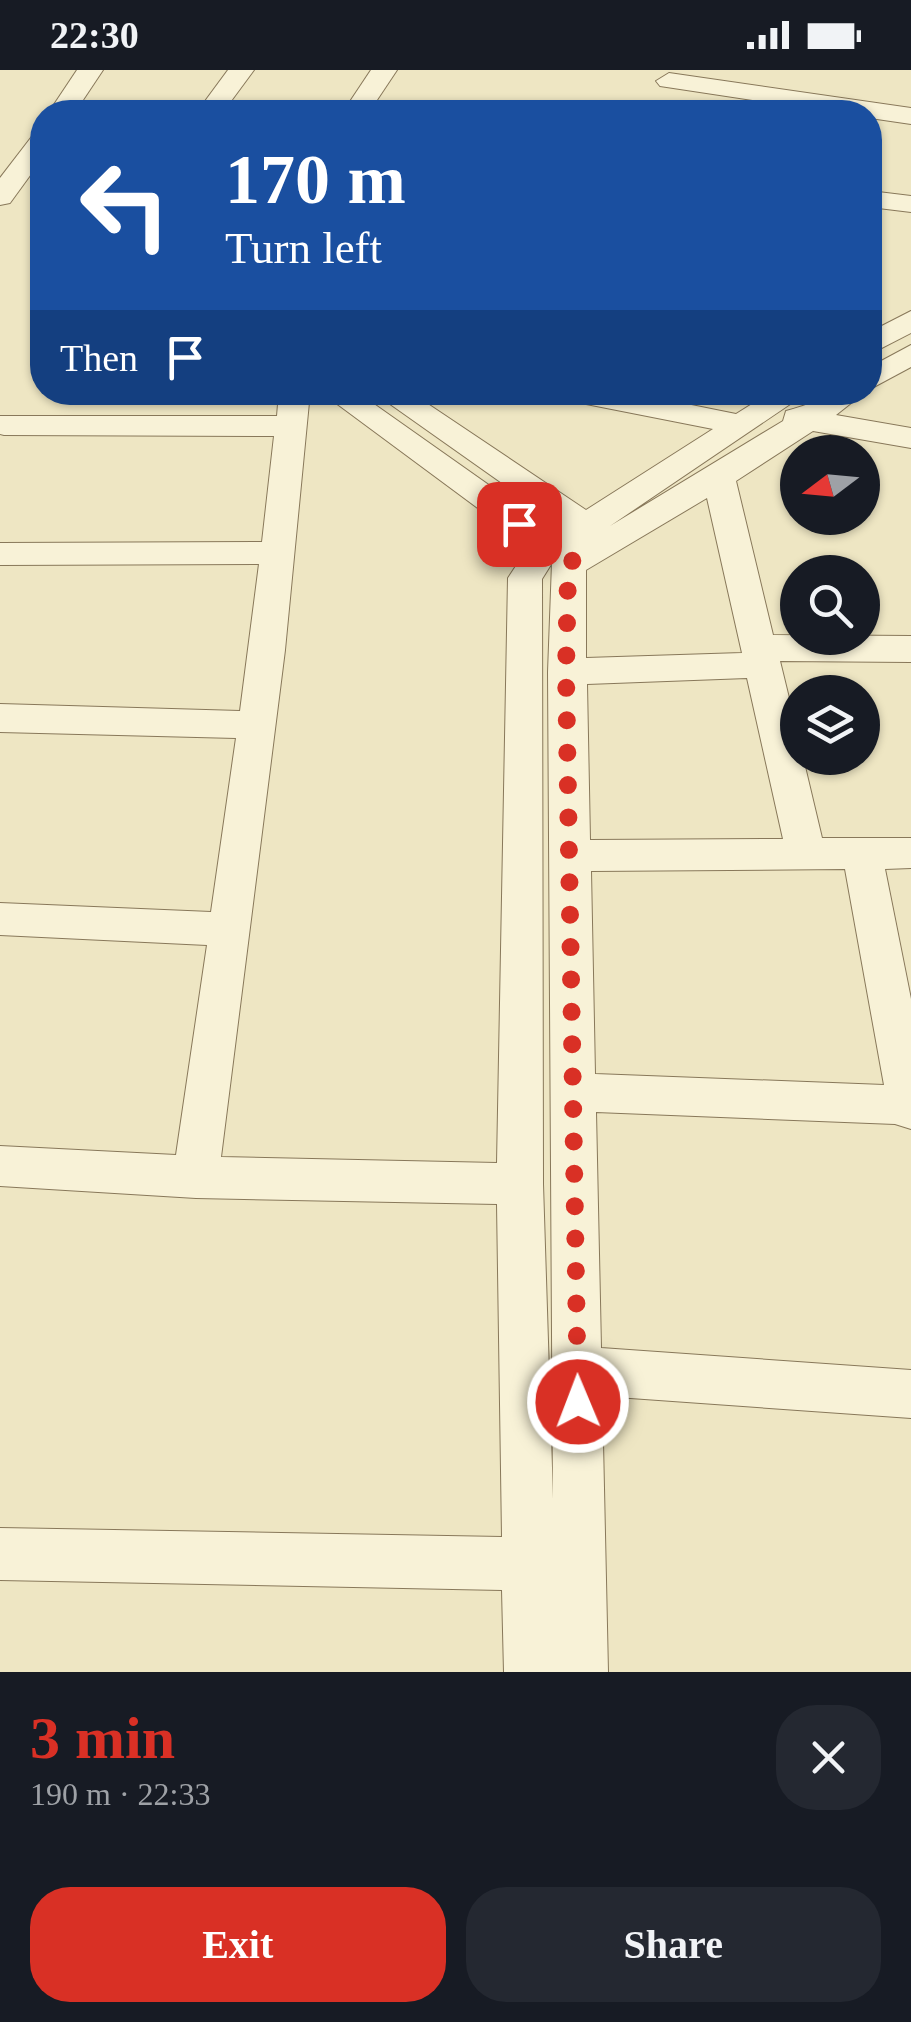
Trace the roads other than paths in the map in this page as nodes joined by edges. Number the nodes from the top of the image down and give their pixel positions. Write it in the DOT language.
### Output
graph roads {
  1 [pos="90,70"];
  2 [pos="241,70"];
  3 [pos="384,70"];
  4 [pos="672,76"];
  5 [pos="70,100"];
  6 [pos="219,100"];
  7 [pos="364,100"];
  8 [pos="661,100"];
  9 [pos="815,100"];
  10 [pos="882,111"];
  11 [pos="911,116"];
  12 [pos="30,164"];
  13 [pos="0,198"];
  14 [pos="882,200"];
  15 [pos="911,204"];
  16 [pos="882,309"];
  17 [pos="911,317"];
  18 [pos="882,337"];
  19 [pos="911,354"];
  20 [pos="882,372"];
  21 [pos="357,405"];
  22 [pos="404,405"];
  23 [pos="664,405"];
  24 [pos="800,406"];
  25 [pos="293,409"];
  26 [pos="752,418"];
  27 [pos="4,426"];
  28 [pos="911,438"];
  29 [pos="720,477"];
  30 [pos="579,543"];
  31 [pos="277,553"];
  32 [pos="0,554"];
  33 [pos="911,649"];
  34 [pos="760,656"];
  35 [pos="566,672"];
  36 [pos="0,718"];
  37 [pos="257,725"];
  38 [pos="806,853"];
  39 [pos="862,853"];
  40 [pos="911,854"];
  41 [pos="569,856"];
  42 [pos="0,919"];
  43 [pos="230,928"];
  44 [pos="574,1092"];
  45 [pos="911,1107"];
  46 [pos="0,1166"];
  47 [pos="196,1178"];
  48 [pos="520,1184"];
  49 [pos="577,1370"];
  50 [pos="911,1394"];
  51 [pos="0,1554"];
  52 [pos="529,1564"];
  53 [pos="531,1672"];
  54 [pos="581,1672"];
  1 -- 5 [label="street"];
  2 -- 6 [label="street"];
  3 -- 7 [label="street"];
  4 -- 8 [label="street"];
  4 -- 9 [label="street"];
  10 -- 11 [label="street"];
  12 -- 13 [label="street"];
  14 -- 15 [label="street"];
  16 -- 17 [label="street"];
  17 -- 18 [label="street"];
  19 -- 20 [label="street"];
  21 -- 30 [label="street"];
  22 -- 30 [label="street"];
  23 -- 26 [label="street"];
  24 -- 26 [label="street"];
  24 -- 28 [label="street"];
  24 -- 29 [label="street"];
  25 -- 27 [label="street"];
  25 -- 31 [label="street"];
  26 -- 30 [label="street"];
  29 -- 30 [label="street"];
  29 -- 34 [label="street"];
  30 -- 35 [label="street"];
  30 -- 48 [label="street"];
  31 -- 32 [label="street"];
  31 -- 37 [label="street"];
  33 -- 34 [label="street"];
  34 -- 35 [label="street"];
  34 -- 38 [label="street"];
  35 -- 41 [label="street"];
  36 -- 37 [label="street"];
  37 -- 43 [label="street"];
  38 -- 39 [label="street"];
  38 -- 41 [label="street"];
  39 -- 40 [label="street"];
  39 -- 45 [label="street"];
  41 -- 44 [label="street"];
  42 -- 43 [label="street"];
  43 -- 47 [label="street"];
  44 -- 45 [label="street"];
  44 -- 49 [label="street"];
  46 -- 47 [label="street"];
  47 -- 48 [label="street"];
  48 -- 52 [label="street"];
  49 -- 50 [label="street"];
  49 -- 54 [label="street"];
  51 -- 52 [label="street"];
  52 -- 53 [label="street"];
}
